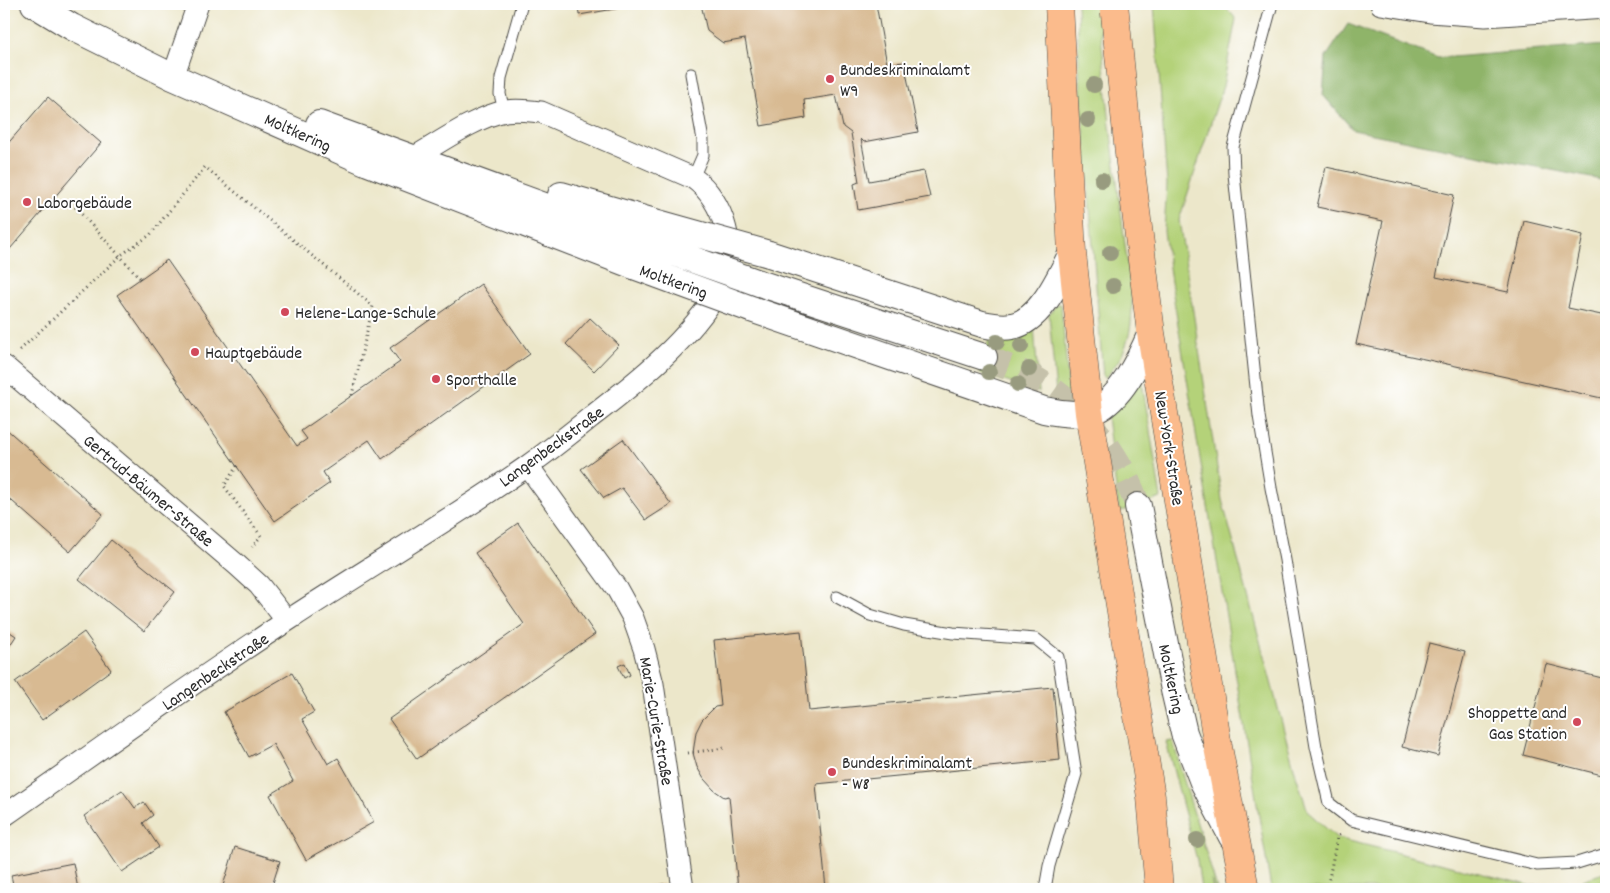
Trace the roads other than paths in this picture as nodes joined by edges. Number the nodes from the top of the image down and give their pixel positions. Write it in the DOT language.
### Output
graph roads {
  1 [pos="34,4"];
  2 [pos="198,4"];
  3 [pos="522,4"];
  4 [pos="1059,4"];
  5 [pos="1114,4"];
  6 [pos="1272,4"];
  7 [pos="1381,4"];
  8 [pos="1606,8"];
  9 [pos="691,74"];
  10 [pos="173,77"];
  11 [pos="504,111"];
  12 [pos="413,158"];
  13 [pos="693,178"];
  14 [pos="647,231"];
  15 [pos="1072,253"];
  16 [pos="1151,333"];
  17 [pos="984,357"];
  18 [pos="4,367"];
  19 [pos="1089,413"];
  20 [pos="528,466"];
  21 [pos="1138,506"];
  22 [pos="837,597"];
  23 [pos="287,621"];
  24 [pos="4,816"];
  25 [pos="1235,842"];
  26 [pos="1606,854"];
  27 [pos="683,889"];
  28 [pos="1045,889"];
  29 [pos="1159,889"];
  30 [pos="1245,889"];
  1 -- 10 [label="street, Moltkering"];
  2 -- 10 [label="street"];
  3 -- 11 [label="lane"];
  4 -- 15 [label="main road"];
  5 -- 16 [label="main road, New-York-Straße"];
  6 -- 26 [label="lane"];
  7 -- 8 [label="street"];
  9 -- 13 [label="lane"];
  10 -- 12 [label="street, Moltkering"];
  10 -- 19 [label="street, Moltkering, bridge"];
  11 -- 12 [label="street, Langenbeckstraße"];
  11 -- 13 [label="street, Langenbeckstraße"];
  12 -- 14 [label="street, Moltkering"];
  13 -- 20 [label="street, Langenbeckstraße"];
  14 -- 15 [label="street, bridge"];
  14 -- 17 [label="street, Moltkering, bridge"];
  15 -- 19 [label="main road"];
  16 -- 19 [label="street"];
  16 -- 25 [label="main road, New-York-Straße"];
  18 -- 23 [label="street, Gertrud-Bäumer-Straße"];
  19 -- 29 [label="main road"];
  20 -- 23 [label="street, Langenbeckstraße"];
  20 -- 27 [label="street, Marie-Curie-Straße"];
  21 -- 25 [label="street, Moltkering"];
  22 -- 28 [label="lane"];
  23 -- 24 [label="street, Langenbeckstraße"];
  25 -- 30 [label="main road, New-York-Straße"];
}
